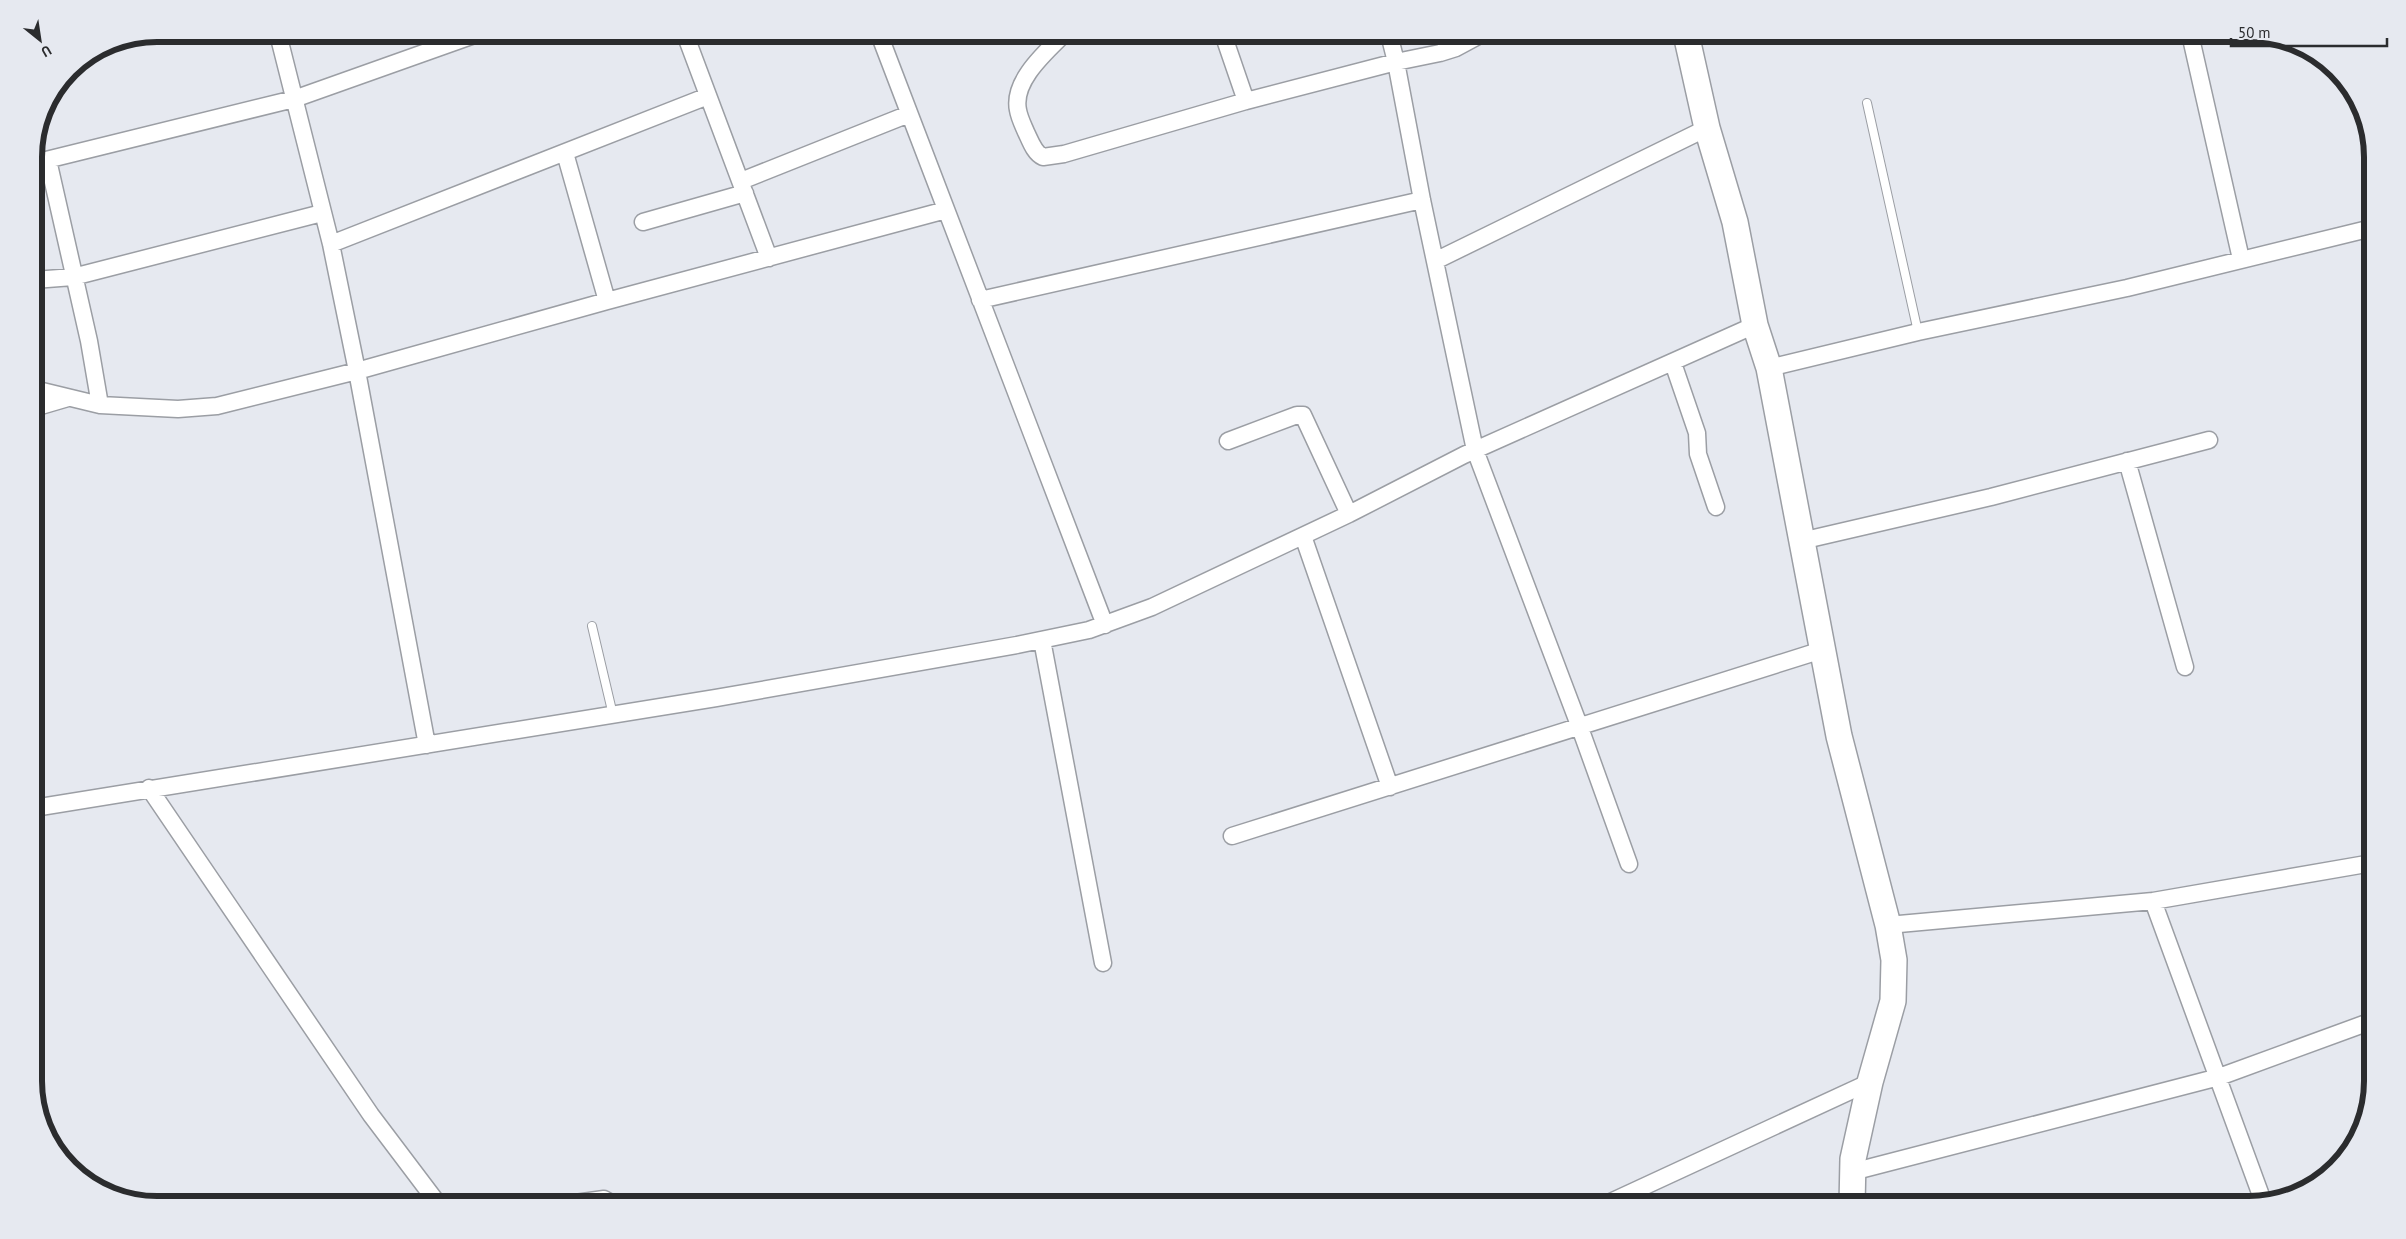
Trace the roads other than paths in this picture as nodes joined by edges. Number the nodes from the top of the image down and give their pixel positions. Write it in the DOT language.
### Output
graph roads {
  1 [pos="1226,42"];
  2 [pos="1391,42"];
  3 [pos="1466,42"];
  4 [pos="1688,42"];
  5 [pos="2192,42"];
  6 [pos="280,43"];
  7 [pos="452,43"];
  8 [pos="689,43"];
  9 [pos="882,43"];
  10 [pos="1056,43"];
  11 [pos="1396,62"];
  12 [pos="708,96"];
  13 [pos="294,99"];
  14 [pos="1246,101"];
  15 [pos="1867,103"];
  16 [pos="909,114"];
  17 [pos="1707,128"];
  18 [pos="565,153"];
  19 [pos="43,162"];
  20 [pos="43,169"];
  21 [pos="743,187"];
  22 [pos="1422,200"];
  23 [pos="946,210"];
  24 [pos="322,213"];
  25 [pos="643,222"];
  26 [pos="2363,230"];
  27 [pos="331,244"];
  28 [pos="769,258"];
  29 [pos="2241,258"];
  30 [pos="1435,261"];
  31 [pos="73,277"];
  32 [pos="43,279"];
  33 [pos="980,300"];
  34 [pos="607,301"];
  35 [pos="1755,325"];
  36 [pos="1918,332"];
  37 [pos="1672,363"];
  38 [pos="1769,368"];
  39 [pos="357,371"];
  40 [pos="43,391"];
  41 [pos="69,398"];
  42 [pos="100,404"];
  43 [pos="43,405"];
  44 [pos="2209,440"];
  45 [pos="1228,441"];
  46 [pos="1475,450"];
  47 [pos="2128,461"];
  48 [pos="1716,508"];
  49 [pos="1349,514"];
  50 [pos="1303,536"];
  51 [pos="1801,541"];
  52 [pos="1105,625"];
  53 [pos="592,626"];
  54 [pos="1042,640"];
  55 [pos="1822,650"];
  56 [pos="2185,667"];
  57 [pos="613,715"];
  58 [pos="1579,725"];
  59 [pos="426,745"];
  60 [pos="1390,787"];
  61 [pos="150,788"];
  62 [pos="43,806"];
  63 [pos="1232,836"];
  64 [pos="1629,864"];
  65 [pos="2364,865"];
  66 [pos="2153,901"];
  67 [pos="1888,925"];
  68 [pos="1103,963"];
  69 [pos="2364,1025"];
  70 [pos="2219,1077"];
  71 [pos="1870,1082"];
  72 [pos="1852,1172"];
  73 [pos="432,1196"];
  74 [pos="1623,1196"];
  75 [pos="1852,1196"];
  76 [pos="2261,1196"];
  1 -- 14 [label="street"];
  2 -- 11 [label="street"];
  3 -- 11 [label="street"];
  4 -- 17 [label="main road"];
  5 -- 29 [label="street"];
  6 -- 13 [label="street"];
  7 -- 13 [label="street"];
  8 -- 12 [label="street"];
  9 -- 16 [label="street"];
  10 -- 14 [label="street"];
  11 -- 14 [label="street"];
  11 -- 22 [label="street"];
  12 -- 18 [label="street"];
  12 -- 21 [label="street"];
  13 -- 19 [label="street"];
  13 -- 24 [label="street"];
  15 -- 36 [label="lane"];
  16 -- 21 [label="street"];
  16 -- 23 [label="street"];
  17 -- 30 [label="street"];
  17 -- 35 [label="main road"];
  18 -- 27 [label="street"];
  18 -- 34 [label="street"];
  20 -- 31 [label="street"];
  21 -- 25 [label="street"];
  21 -- 28 [label="street"];
  22 -- 30 [label="street"];
  22 -- 33 [label="street"];
  23 -- 28 [label="street"];
  23 -- 33 [label="street"];
  24 -- 27 [label="street"];
  24 -- 31 [label="street"];
  26 -- 29 [label="street"];
  27 -- 39 [label="street"];
  28 -- 34 [label="street"];
  29 -- 36 [label="street"];
  30 -- 46 [label="street"];
  31 -- 32 [label="street"];
  31 -- 42 [label="street"];
  33 -- 52 [label="street"];
  34 -- 39 [label="street"];
  35 -- 37 [label="street"];
  35 -- 38 [label="main road"];
  36 -- 38 [label="street"];
  37 -- 46 [label="street"];
  37 -- 48 [label="street"];
  38 -- 51 [label="main road"];
  39 -- 42 [label="street"];
  39 -- 59 [label="street"];
  40 -- 41 [label="street"];
  41 -- 42 [label="street"];
  41 -- 43 [label="street"];
  44 -- 47 [label="street"];
  45 -- 49 [label="street"];
  46 -- 49 [label="street"];
  46 -- 58 [label="street"];
  47 -- 51 [label="street"];
  47 -- 56 [label="street"];
  49 -- 50 [label="street"];
  50 -- 52 [label="street"];
  50 -- 60 [label="street"];
  51 -- 55 [label="main road"];
  52 -- 54 [label="street"];
  53 -- 57 [label="lane"];
  54 -- 57 [label="street"];
  54 -- 68 [label="street"];
  55 -- 58 [label="street"];
  55 -- 67 [label="main road"];
  57 -- 59 [label="street"];
  58 -- 60 [label="street"];
  58 -- 64 [label="street"];
  59 -- 61 [label="street"];
  60 -- 63 [label="street"];
  61 -- 62 [label="street"];
  61 -- 73 [label="street"];
  65 -- 66 [label="street"];
  66 -- 67 [label="street"];
  66 -- 70 [label="street"];
  67 -- 71 [label="main road"];
  69 -- 70 [label="street"];
  70 -- 72 [label="street"];
  70 -- 76 [label="street"];
  71 -- 72 [label="main road"];
  71 -- 74 [label="street"];
  72 -- 75 [label="main road"];
}
